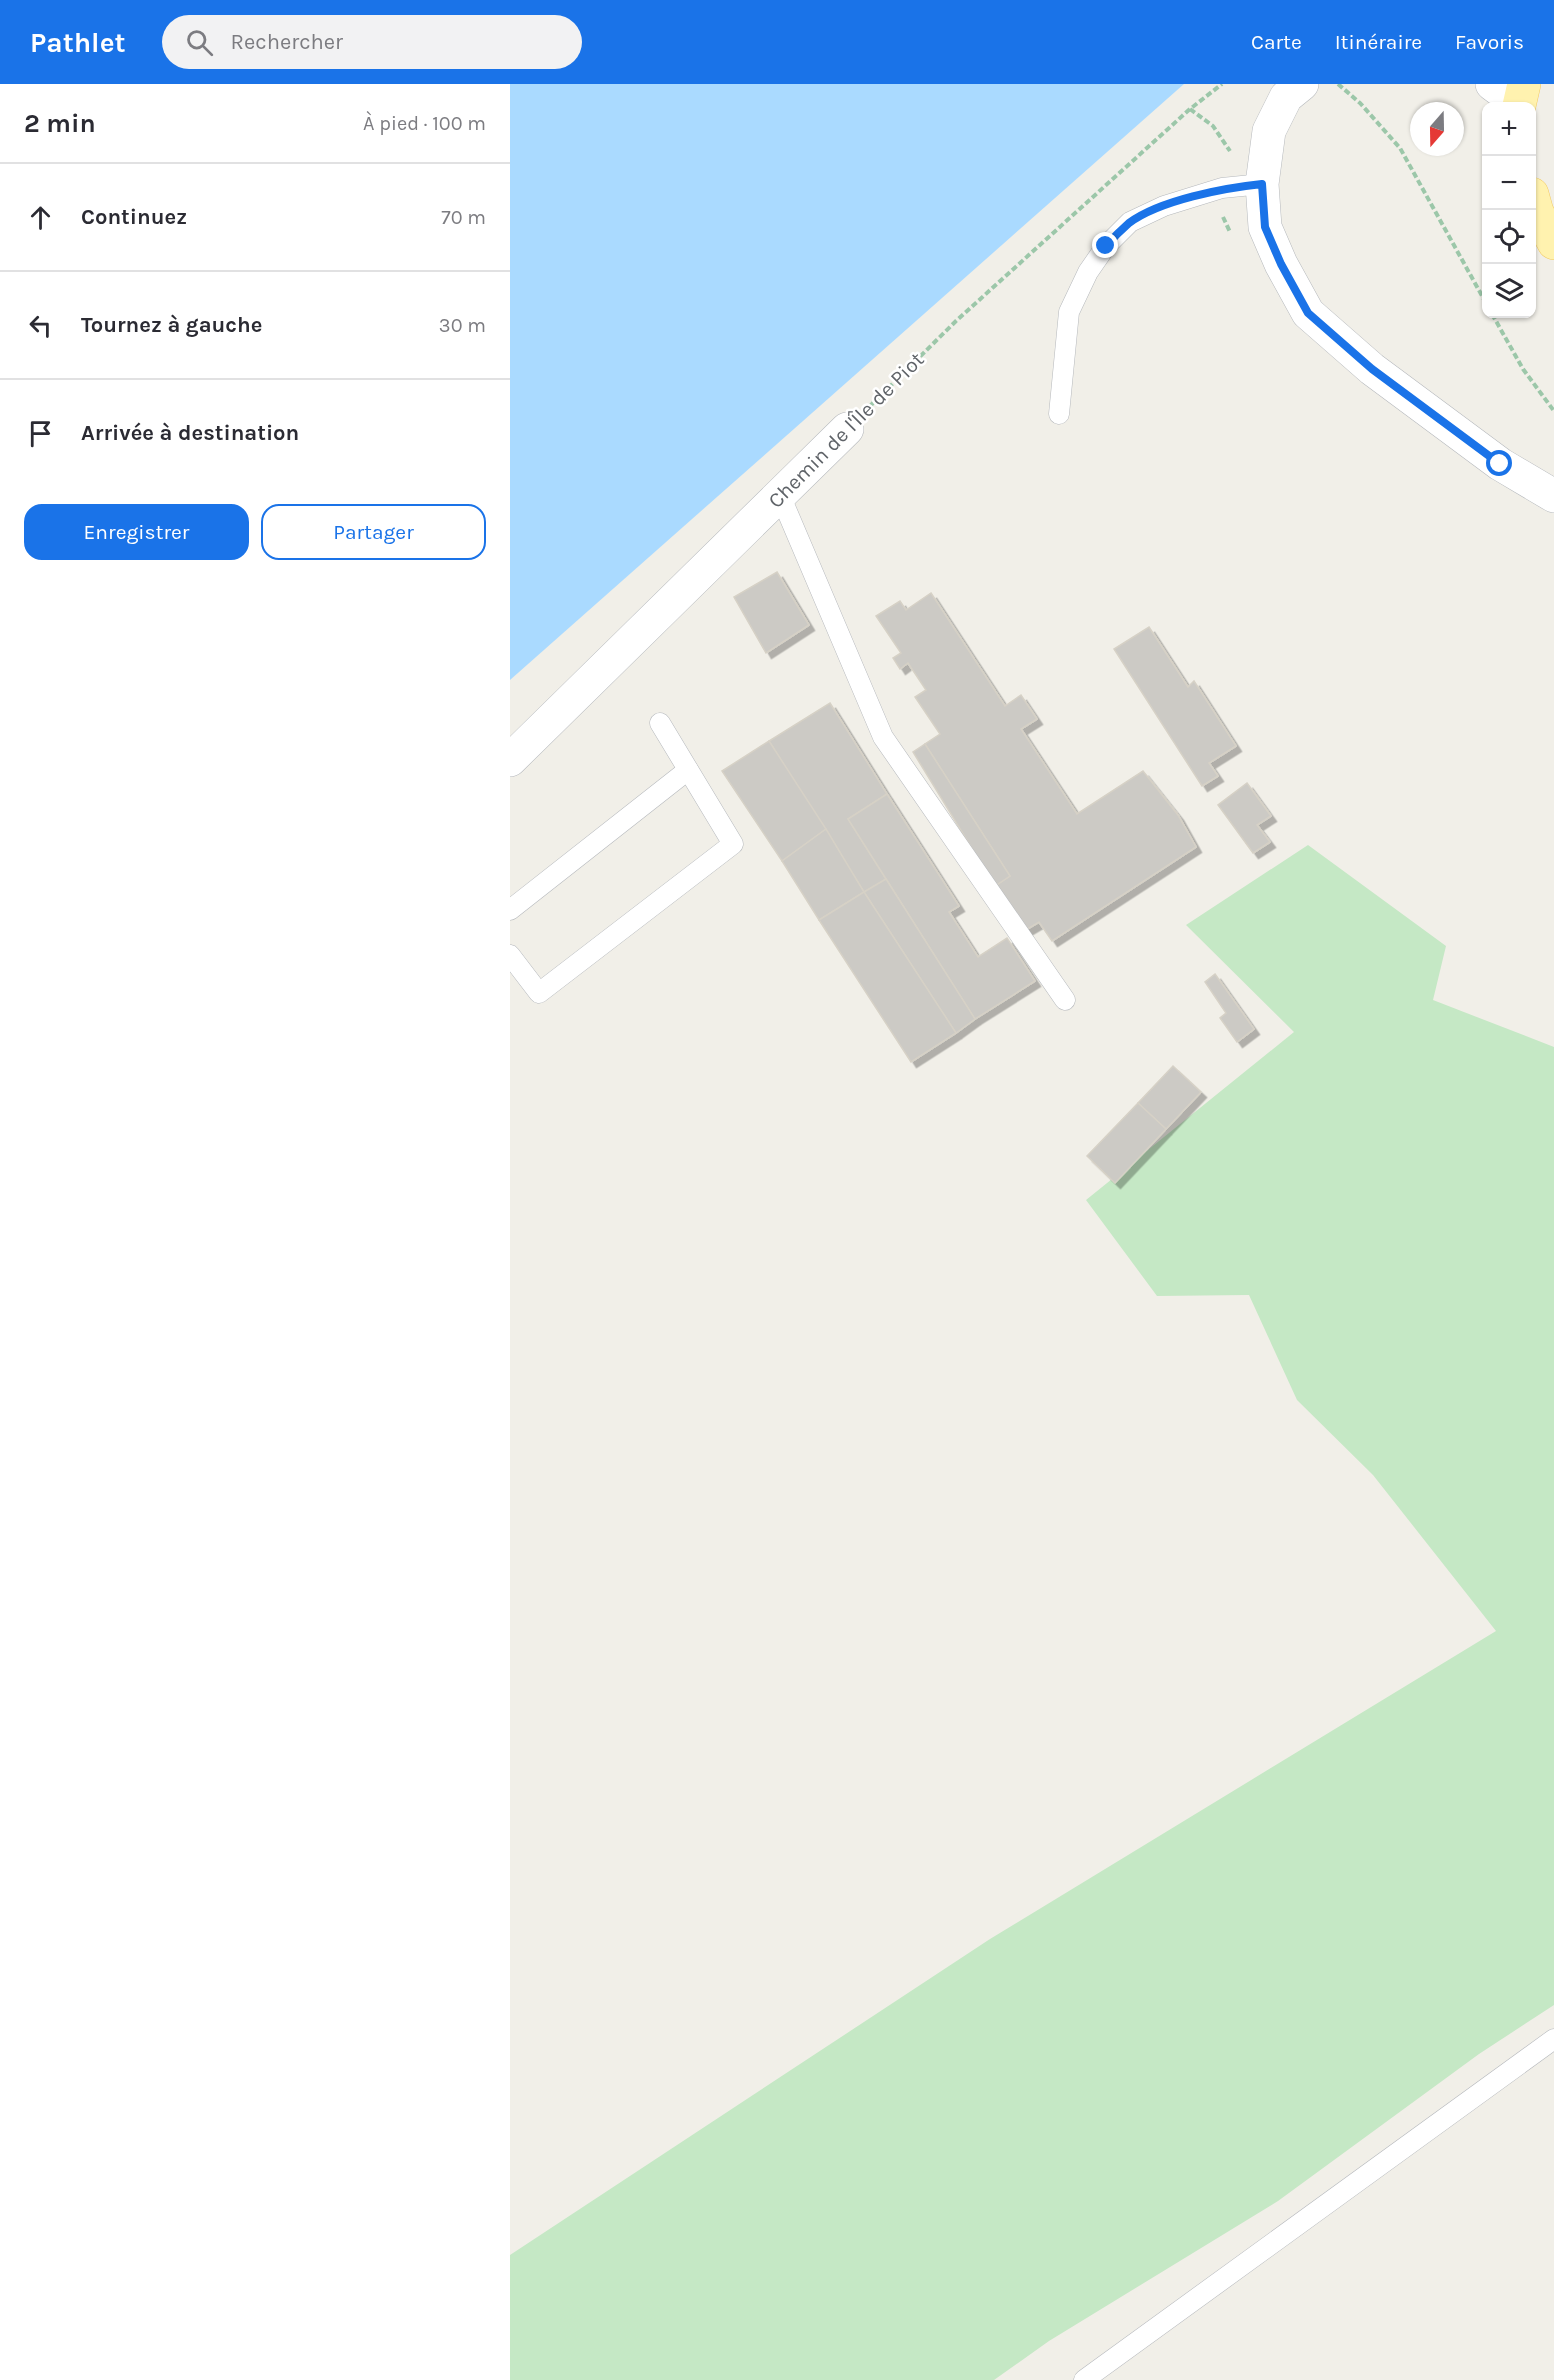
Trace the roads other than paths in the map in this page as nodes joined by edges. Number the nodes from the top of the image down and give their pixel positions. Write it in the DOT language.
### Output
graph roads {
  1 [pos="1302,84"];
  2 [pos="1492,84"];
  3 [pos="1521,98"];
  4 [pos="1262,184"];
  5 [pos="1536,206"];
  6 [pos="1554,243"];
  7 [pos="1059,414"];
  8 [pos="847,429"];
  9 [pos="780,495"];
  10 [pos="1554,496"];
  11 [pos="660,723"];
  12 [pos="510,760"];
  13 [pos="688,770"];
  14 [pos="510,910"];
  15 [pos="510,954"];
  16 [pos="1065,1000"];
  17 [pos="1554,2039"];
  18 [pos="1084,2380"];
  1 -- 4 [label="street"];
  2 -- 3 [label="street"];
  4 -- 7 [label="lane"];
  4 -- 10 [label="street"];
  5 -- 6 [label="main road"];
  8 -- 9 [label="street, Chemin de l'Île de Piot"];
  9 -- 12 [label="street, Chemin de l'Île de Piot"];
  9 -- 16 [label="lane"];
  11 -- 13 [label="lane"];
  13 -- 14 [label="lane"];
  13 -- 15 [label="lane"];
  17 -- 18 [label="lane"];
}
